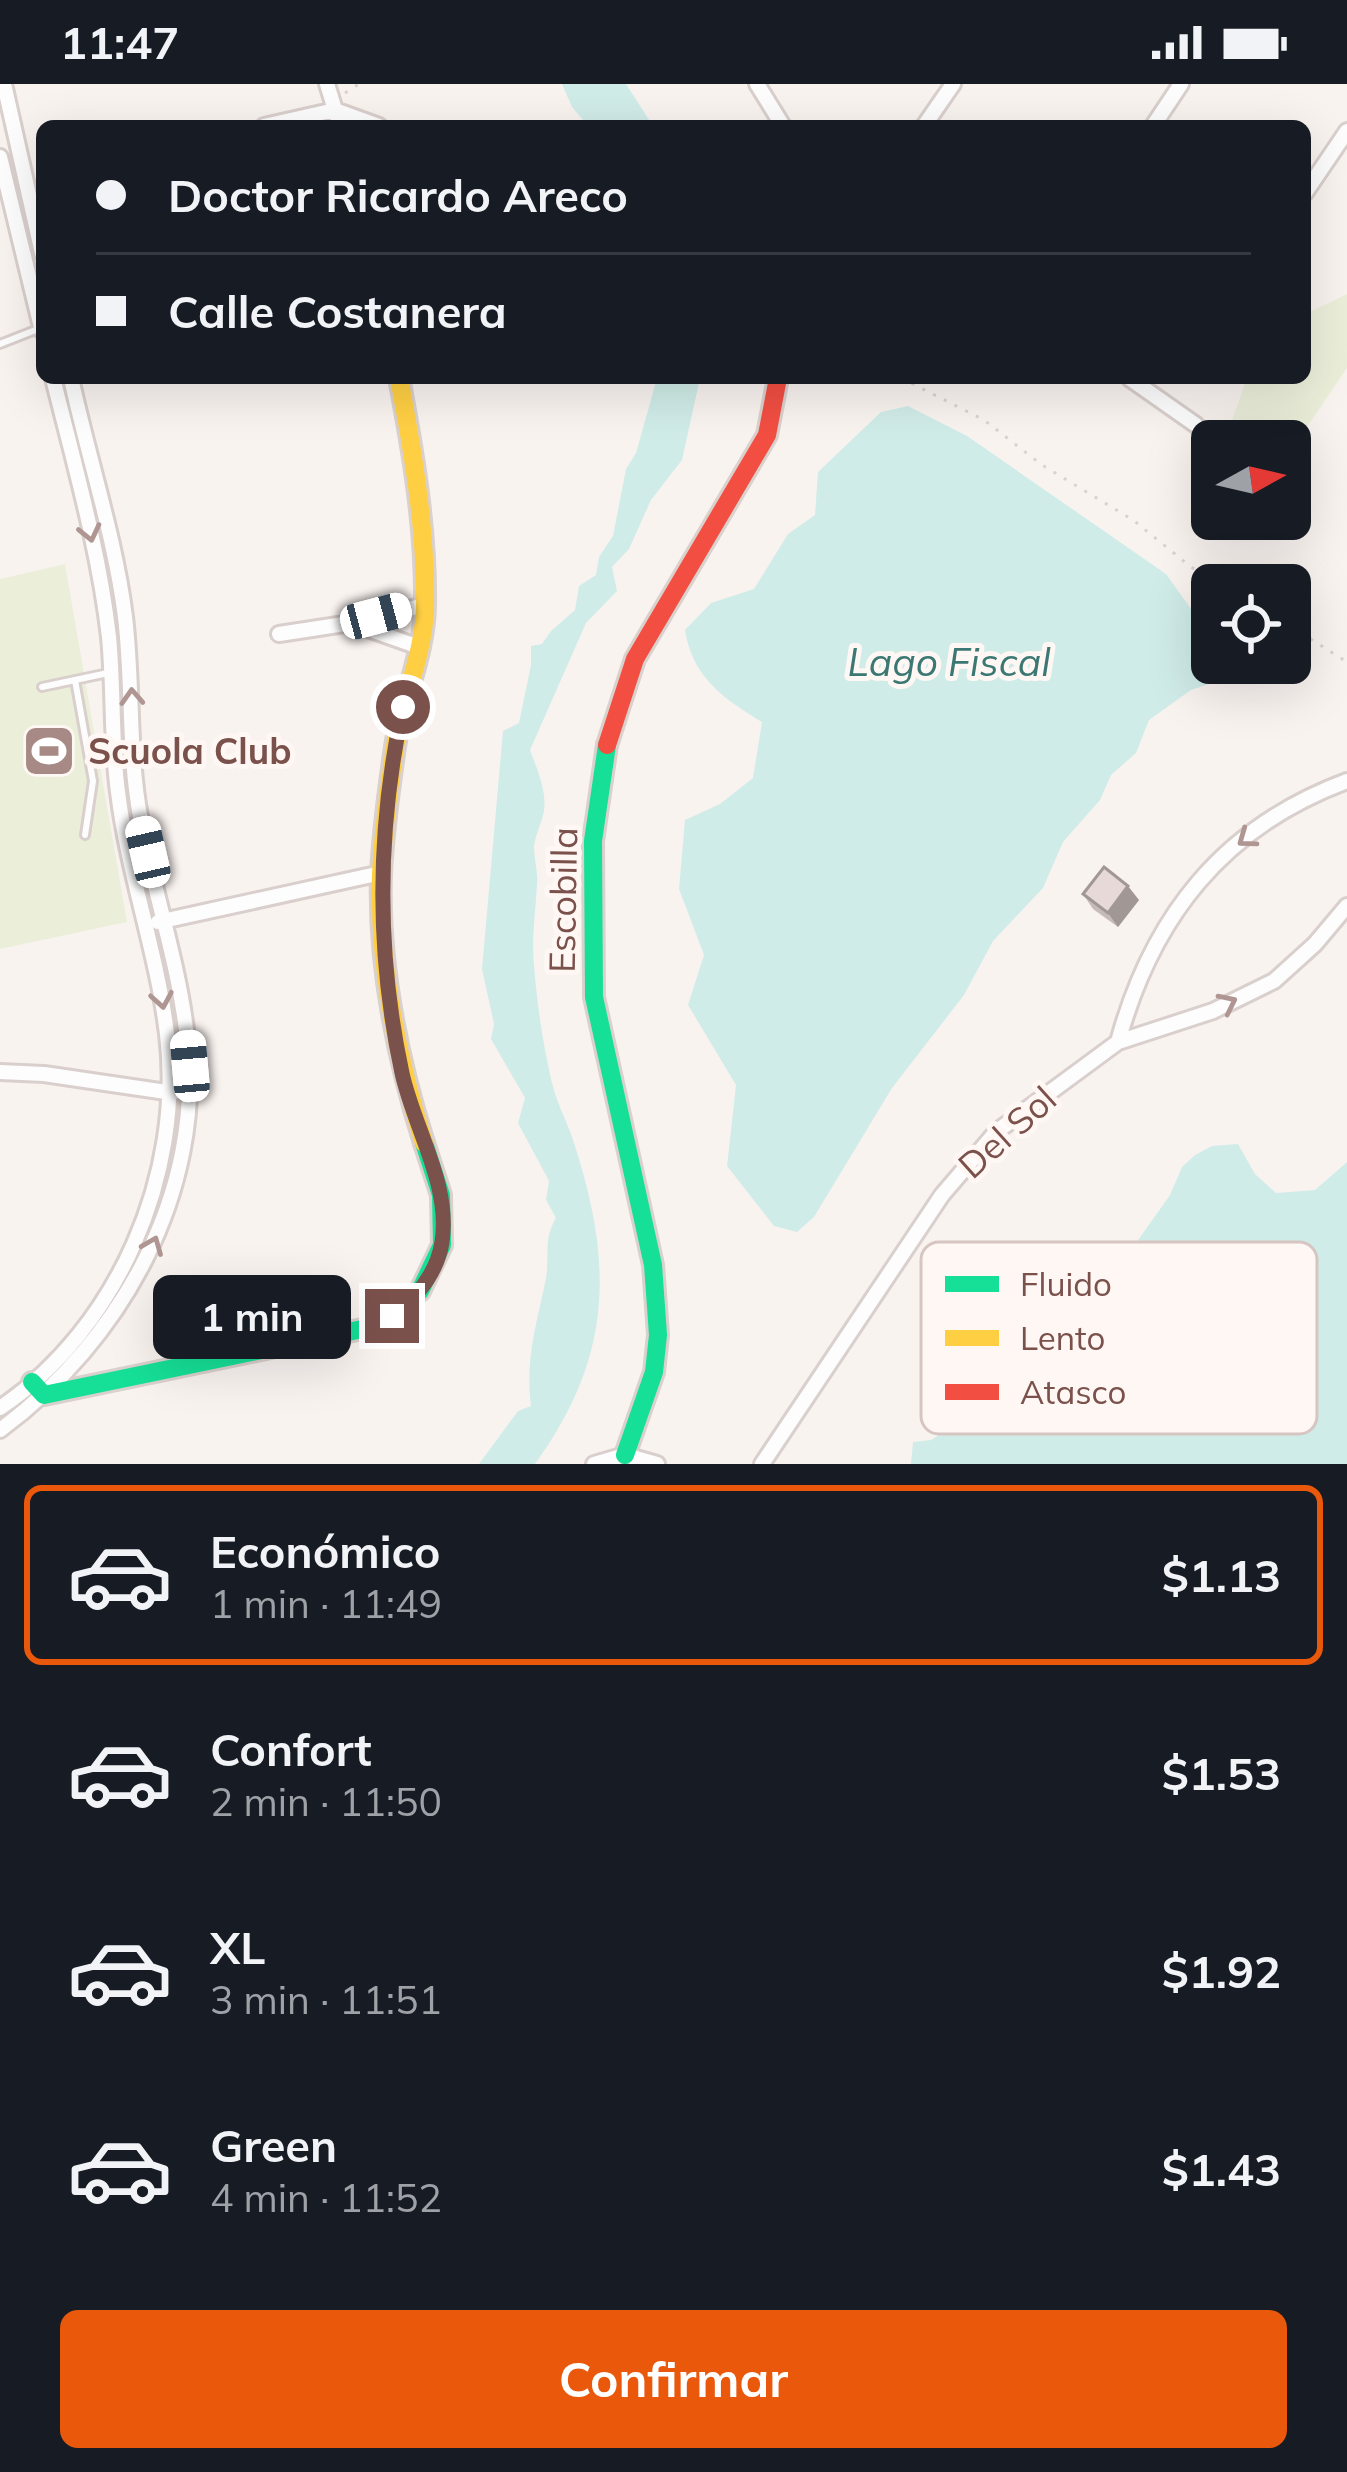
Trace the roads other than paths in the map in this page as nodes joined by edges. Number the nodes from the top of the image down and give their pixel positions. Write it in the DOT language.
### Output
graph roads {
  1 [pos="4,84"];
  2 [pos="327,84"];
  3 [pos="757,84"];
  4 [pos="953,84"];
  5 [pos="1181,84"];
  6 [pos="335,110"];
  7 [pos="291,120"];
  8 [pos="338,120"];
  9 [pos="362,120"];
  10 [pos="779,120"];
  11 [pos="928,120"];
  12 [pos="1157,120"];
  13 [pos="1347,131"];
  14 [pos="0,157"];
  15 [pos="34,179"];
  16 [pos="1311,184"];
  17 [pos="3,186"];
  18 [pos="36,307"];
  19 [pos="36,331"];
  20 [pos="0,344"];
  21 [pos="54,384"];
  22 [pos="71,384"];
  23 [pos="400,384"];
  24 [pos="777,384"];
  25 [pos="1138,384"];
  26 [pos="1191,421"];
  27 [pos="424,605"];
  28 [pos="350,623"];
  29 [pos="279,634"];
  30 [pos="418,647"];
  31 [pos="112,672"];
  32 [pos="75,680"];
  33 [pos="43,686"];
  34 [pos="1347,781"];
  35 [pos="85,835"];
  36 [pos="381,873"];
  37 [pos="1347,906"];
  38 [pos="164,920"];
  39 [pos="146,925"];
  40 [pos="1118,1042"];
  41 [pos="0,1072"];
  42 [pos="170,1093"];
  43 [pos="188,1096"];
  44 [pos="38,1389"];
  45 [pos="0,1408"];
  46 [pos="0,1430"];
  47 [pos="625,1454"];
  48 [pos="594,1464"];
  49 [pos="657,1464"];
  50 [pos="762,1464"];
  1 -- 15 [label="street"];
  2 -- 6 [label="street"];
  3 -- 10 [label="street"];
  4 -- 11 [label="street"];
  5 -- 12 [label="street"];
  6 -- 7 [label="street"];
  6 -- 8 [label="street"];
  6 -- 9 [label="street"];
  13 -- 16 [label="street"];
  14 -- 17 [label="street"];
  15 -- 17 [label="street"];
  17 -- 18 [label="street"];
  19 -- 20 [label="lane"];
  21 -- 31 [label="street, one-way"];
  38 -- 22 [label="street, one-way"];
  23 -- 27 [label="street"];
  24 -- 47 [label="street, Escobilla"];
  25 -- 26 [label="street"];
  27 -- 28 [label="street"];
  27 -- 30 [label="street"];
  28 -- 29 [label="street"];
  28 -- 30 [label="street"];
  30 -- 36 [label="street"];
  31 -- 32 [label="lane"];
  31 -- 39 [label="street"];
  32 -- 33 [label="lane"];
  32 -- 35 [label="lane"];
  34 -- 40 [label="street, one-way"];
  36 -- 38 [label="street"];
  36 -- 44 [label="street"];
  40 -- 37 [label="street, Del Sol, one-way"];
  38 -- 39 [label="street"];
  38 -- 43 [label="street"];
  39 -- 42 [label="street, one-way"];
  40 -- 50 [label="street, Del Sol"];
  41 -- 42 [label="street"];
  42 -- 43 [label="street"];
  42 -- 44 [label="street"];
  44 -- 43 [label="street, one-way"];
  44 -- 45 [label="street"];
  44 -- 46 [label="street"];
  47 -- 48 [label="street"];
  47 -- 49 [label="street"];
}
